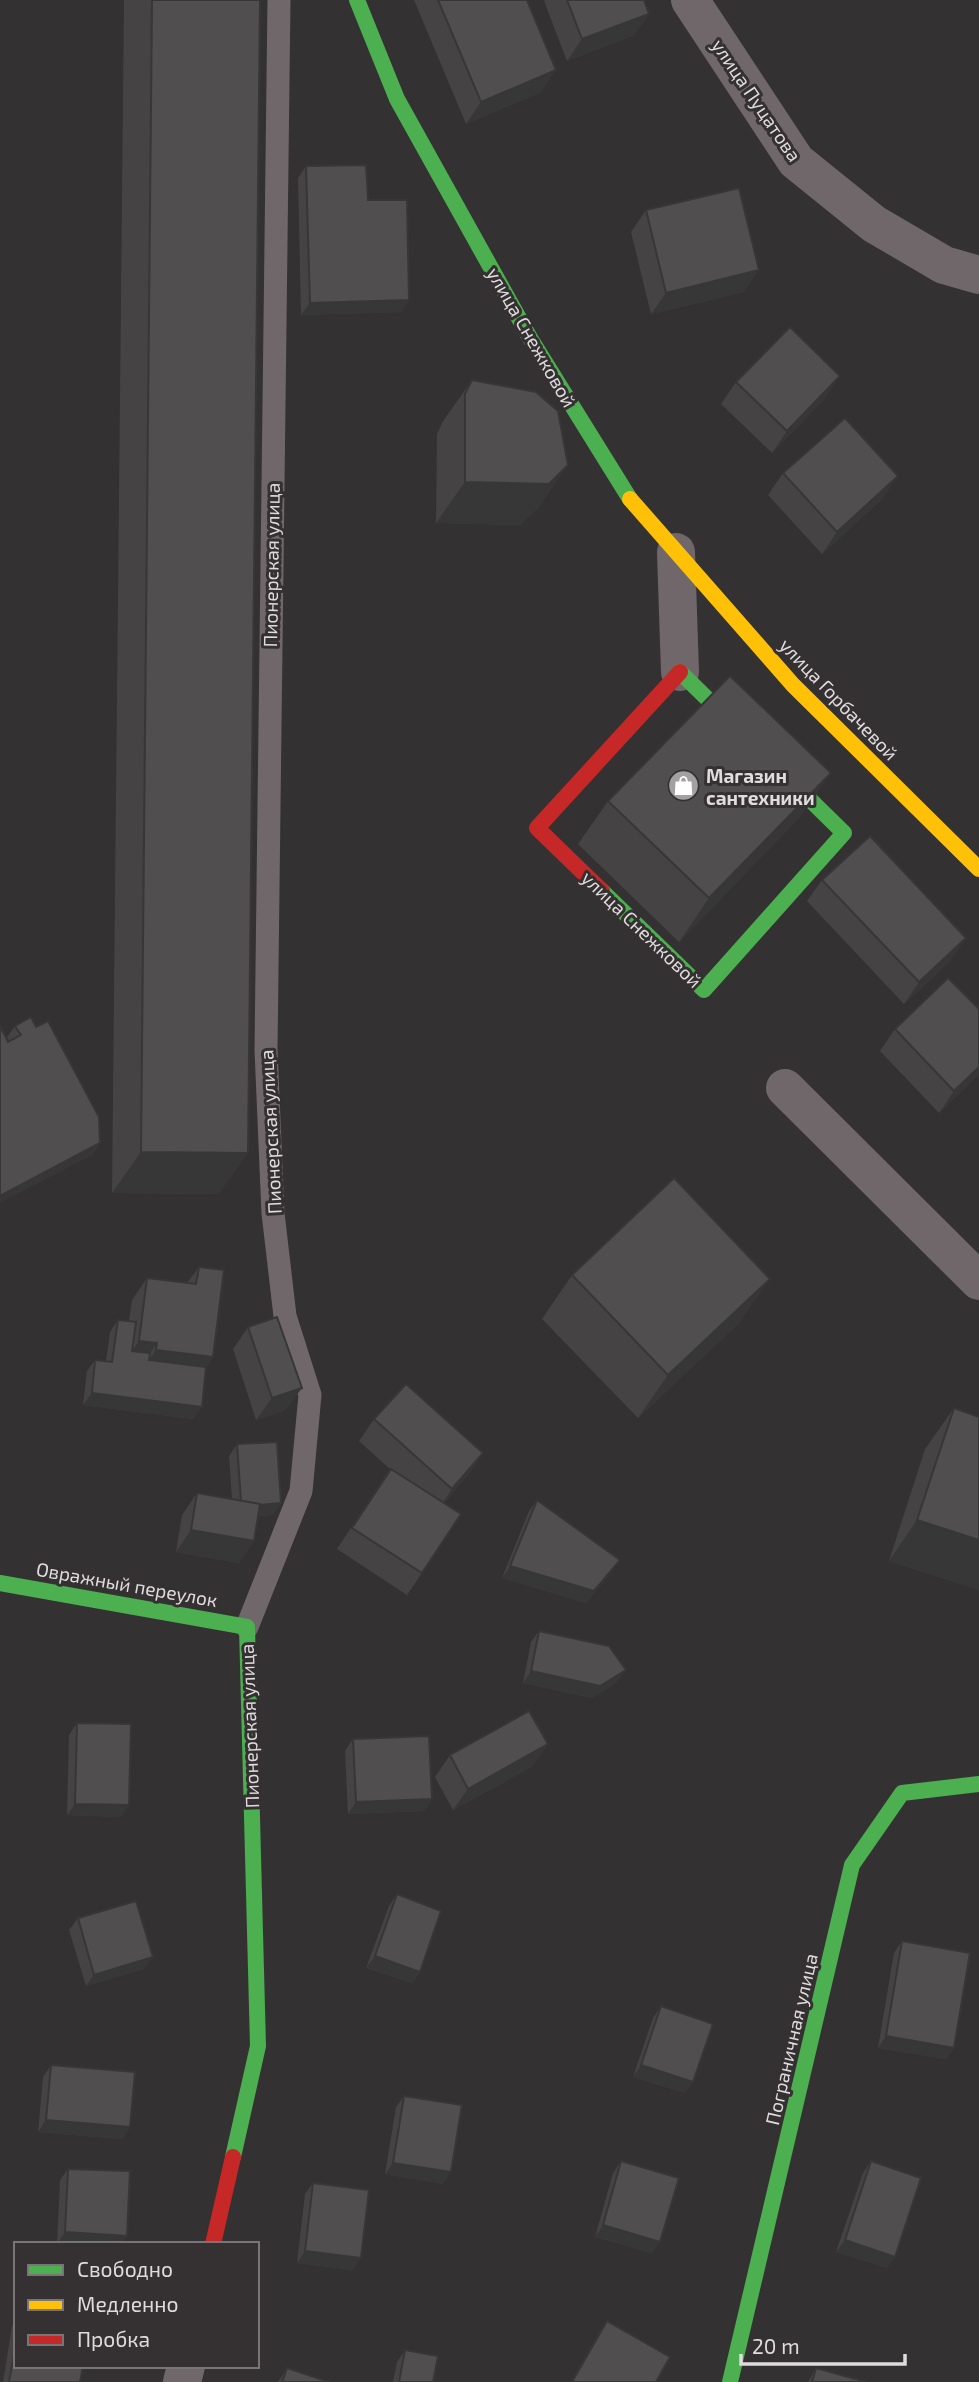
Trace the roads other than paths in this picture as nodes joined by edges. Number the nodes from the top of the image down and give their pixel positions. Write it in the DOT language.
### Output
graph roads {
  1 [pos="279,0"];
  2 [pos="357,0"];
  3 [pos="690,0"];
  4 [pos="979,275"];
  5 [pos="676,552"];
  6 [pos="680,672"];
  7 [pos="979,869"];
  8 [pos="785,1088"];
  9 [pos="979,1281"];
  10 [pos="0,1583"];
  11 [pos="247,1627"];
  12 [pos="979,1784"];
  13 [pos="213,2242"];
  14 [pos="730,2382"];
  1 -- 11 [label="lane, Пионерская улица"];
  2 -- 5 [label="street, улица Снежковой"];
  3 -- 4 [label="street, улица Пуцатова"];
  5 -- 6 [label="street"];
  5 -- 7 [label="street, улица Горбачевой"];
  6 -- 6 [label="street, улица Снежковой"];
  8 -- 9 [label="street"];
  10 -- 11 [label="street, Овражный переулок"];
  11 -- 13 [label="street, Пионерская улица"];
  12 -- 14 [label="street, Пограничная улица"];
}
